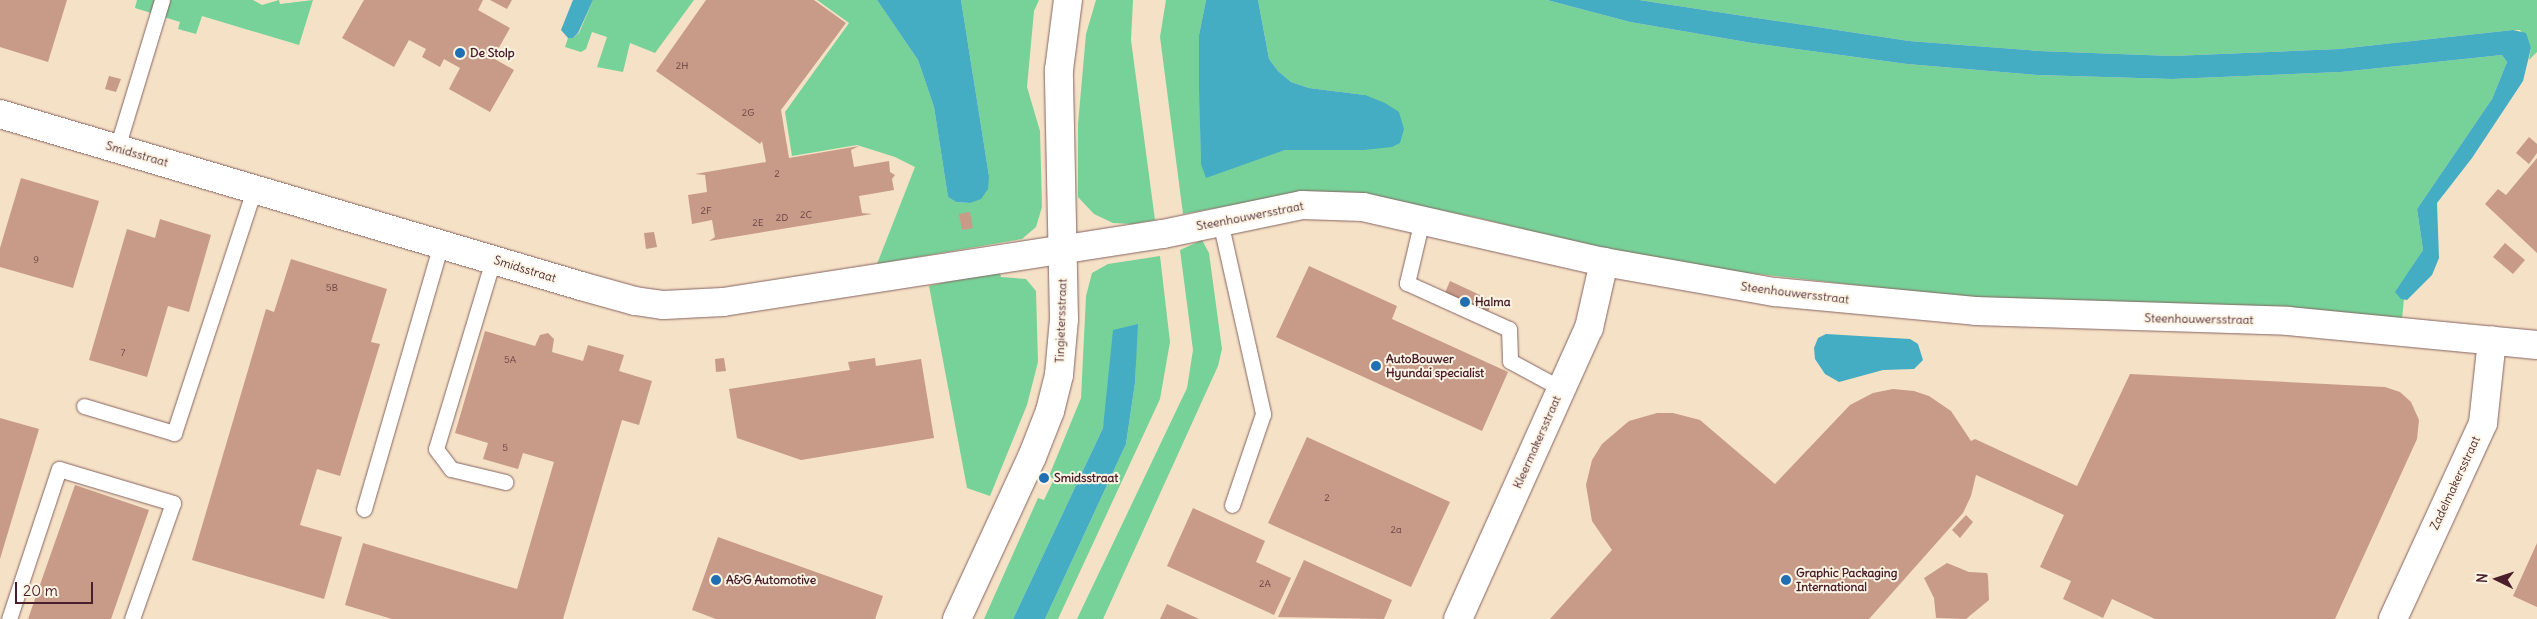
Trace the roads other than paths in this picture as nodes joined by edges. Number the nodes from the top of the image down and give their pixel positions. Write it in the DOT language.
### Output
graph roads {
  1 [pos="162,0"];
  2 [pos="1068,1"];
  3 [pos="0,114"];
  4 [pos="117,148"];
  5 [pos="254,189"];
  6 [pos="1220,220"];
  7 [pos="1422,220"];
  8 [pos="441,244"];
  9 [pos="1063,247"];
  10 [pos="493,260"];
  11 [pos="1604,262"];
  12 [pos="2492,340"];
  13 [pos="2537,344"];
  14 [pos="1562,389"];
  15 [pos="84,406"];
  16 [pos="505,482"];
  17 [pos="1232,505"];
  18 [pos="364,509"];
  19 [pos="9,619"];
  20 [pos="132,619"];
  21 [pos="957,619"];
  22 [pos="1458,619"];
  23 [pos="2393,619"];
  1 -- 4 [label="lane"];
  2 -- 9 [label="street, Tingietersstraat"];
  3 -- 4 [label="street, Smidsstraat"];
  4 -- 5 [label="street, Smidsstraat"];
  5 -- 8 [label="street, Smidsstraat"];
  5 -- 15 [label="lane"];
  6 -- 7 [label="street, Steenhouwersstraat"];
  6 -- 9 [label="street, Steenhouwersstraat"];
  6 -- 17 [label="lane"];
  7 -- 11 [label="street, Steenhouwersstraat"];
  7 -- 14 [label="lane"];
  8 -- 10 [label="street, Smidsstraat"];
  8 -- 18 [label="lane"];
  9 -- 10 [label="street, Smidsstraat"];
  9 -- 21 [label="street, Tingietersstraat"];
  10 -- 16 [label="lane"];
  11 -- 12 [label="street, Steenhouwersstraat"];
  11 -- 14 [label="street, Kleermakersstraat"];
  12 -- 13 [label="street, Steenhouwersstraat"];
  12 -- 23 [label="street, Zadelmakersstraat"];
  14 -- 22 [label="street, Kleermakersstraat"];
  19 -- 20 [label="lane"];
}
